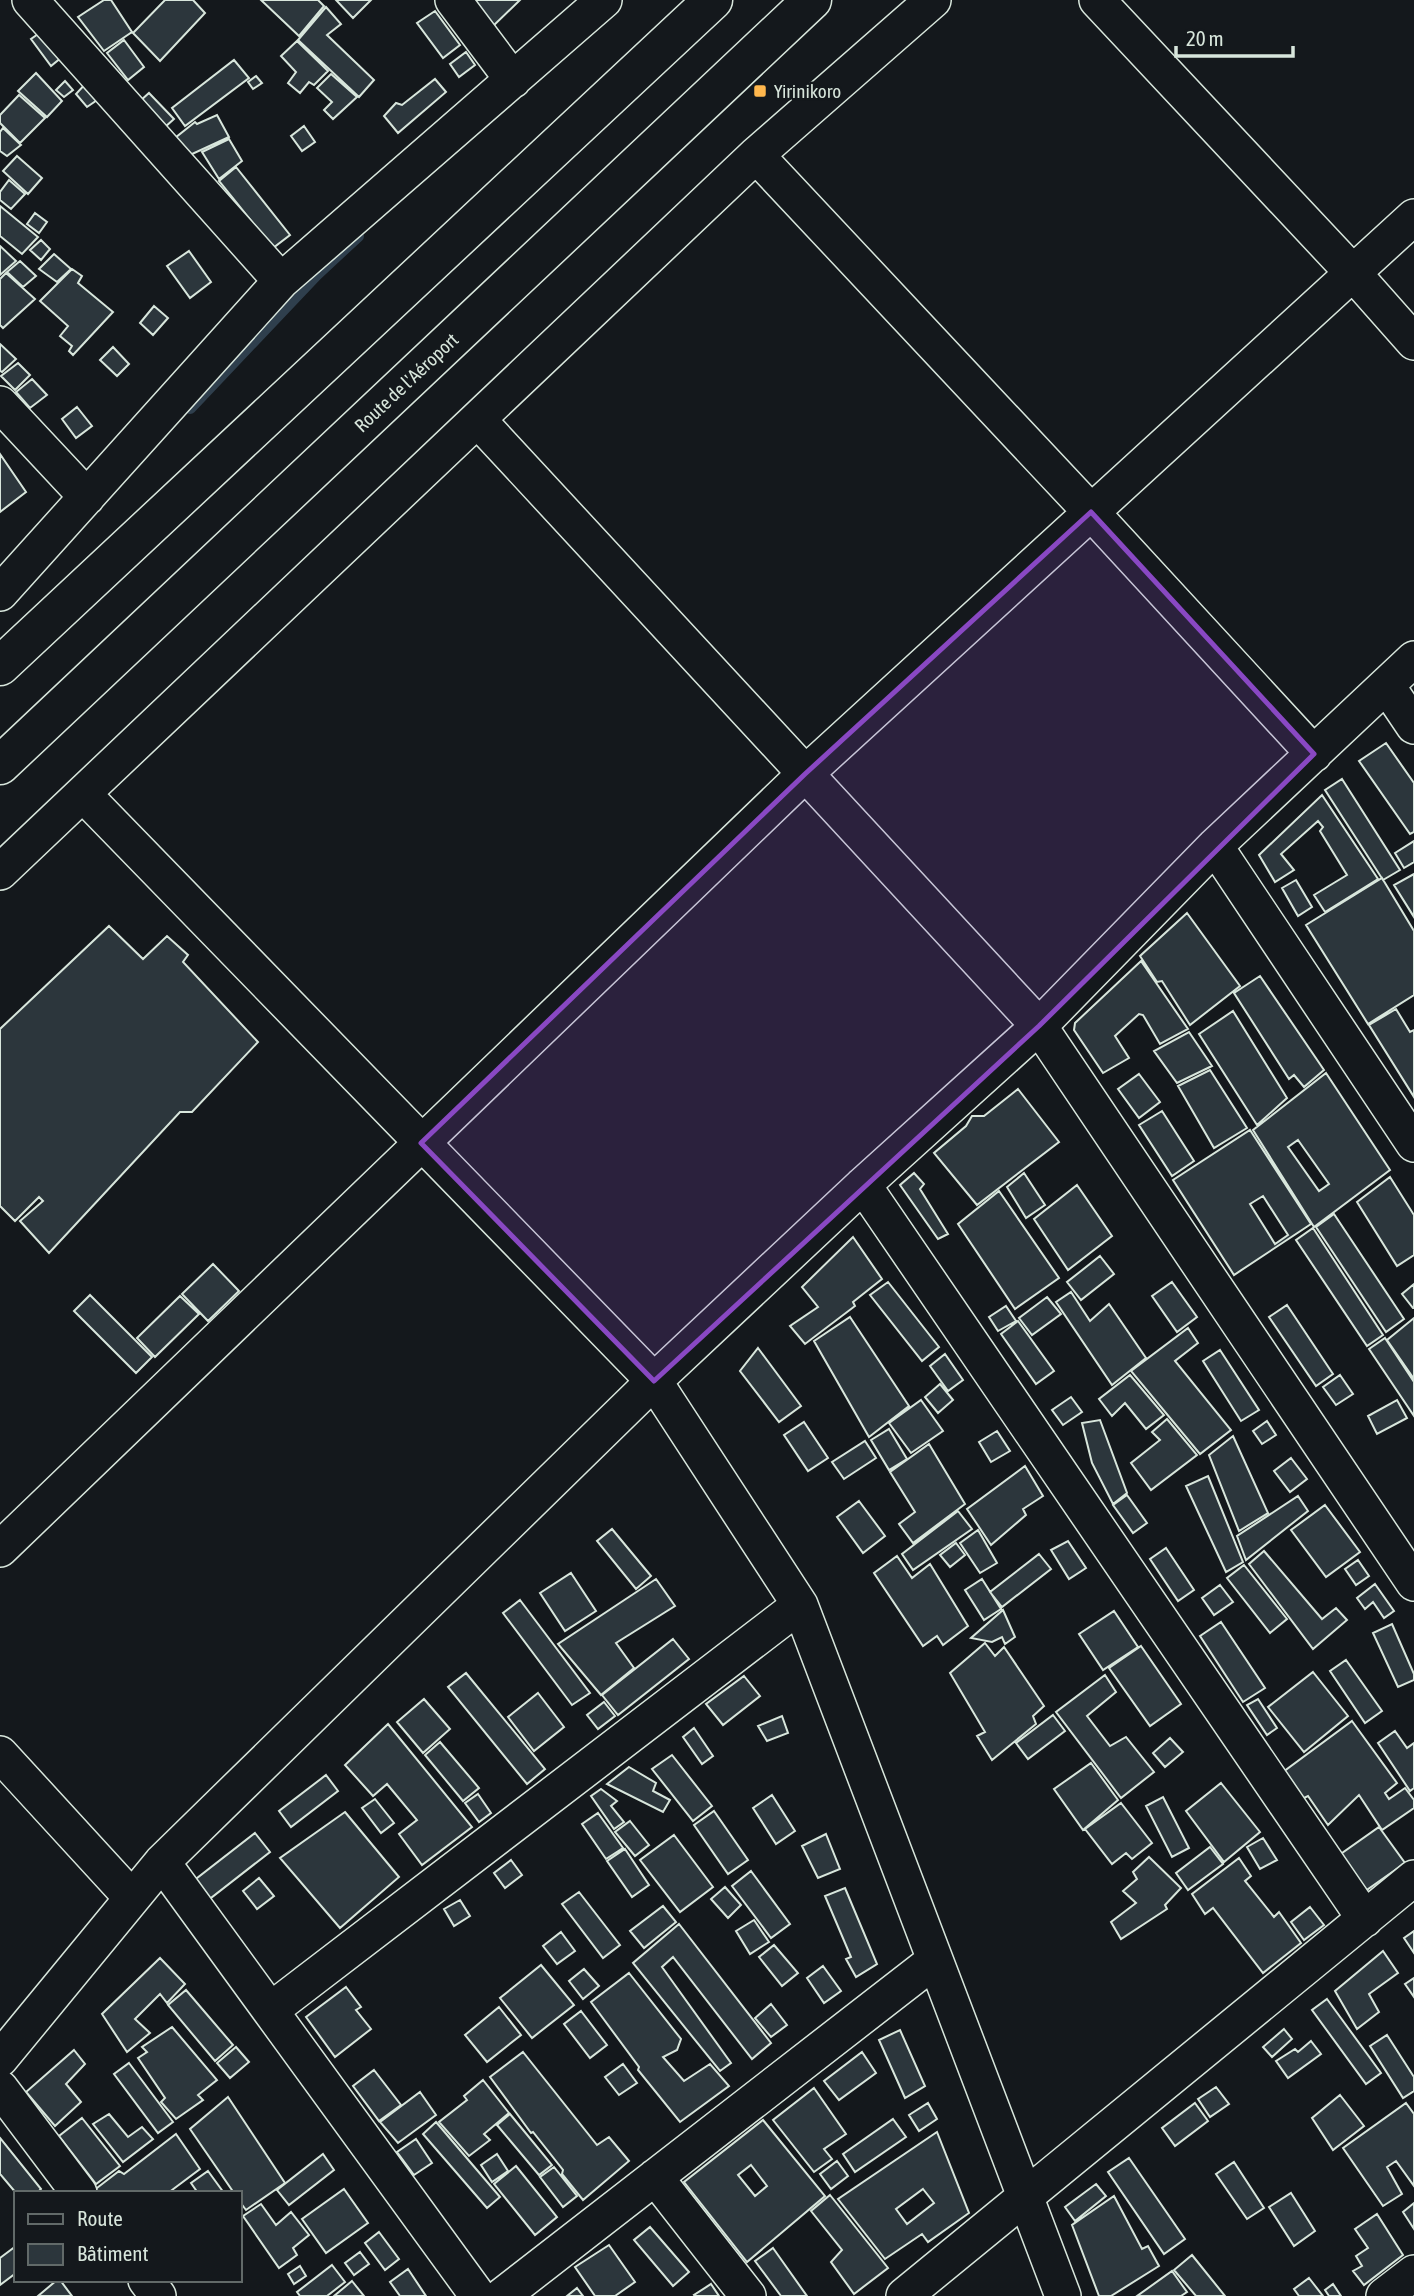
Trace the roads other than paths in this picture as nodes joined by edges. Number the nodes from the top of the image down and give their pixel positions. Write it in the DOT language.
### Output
graph roads {
  1 [pos="30,0"];
  2 [pos="453,0"];
  3 [pos="604,0"];
  4 [pos="713,0"];
  5 [pos="812,0"];
  6 [pos="933,0"];
  7 [pos="1097,0"];
  8 [pos="513,80"];
  9 [pos="756,155"];
  10 [pos="1414,217"];
  11 [pos="1353,273"];
  12 [pos="281,281"];
  13 [pos="1414,342"];
  14 [pos="0,404"];
  15 [pos="478,420"];
  16 [pos="87,497"];
  17 [pos="1091,512"];
  18 [pos="0,593"];
  19 [pos="1414,659"];
  20 [pos="0,666"];
  21 [pos="1387,686"];
  22 [pos="1414,726"];
  23 [pos="1314,754"];
  24 [pos="0,765"];
  25 [pos="805,774"];
  26 [pos="83,794"];
  27 [pos="1216,846"];
  28 [pos="0,872"];
  29 [pos="1040,1026"];
  30 [pos="422,1143"];
  31 [pos="1414,1144"];
  32 [pos="863,1185"];
  33 [pos="654,1381"];
  34 [pos="0,1549"];
  35 [pos="1414,1583"];
  36 [pos="800,1605"];
  37 [pos="0,1754"];
  38 [pos="162,1862"];
  39 [pos="1414,1878"];
  40 [pos="132,1898"];
  41 [pos="1365,1919"];
  42 [pos="935,1960"];
  43 [pos="271,2010"];
  44 [pos="0,2059"];
  45 [pos="0,2088"];
  46 [pos="655,2177"];
  47 [pos="77,2191"];
  48 [pos="1025,2197"];
  49 [pos="1414,2273"];
  50 [pos="478,2296"];
  51 [pos="502,2296"];
  52 [pos="748,2296"];
  53 [pos="904,2296"];
  54 [pos="1063,2296"];
  55 [pos="1384,2296"];
  1 -- 12 [label="street"];
  2 -- 8 [label="street"];
  3 -- 8 [label="street"];
  4 -- 20 [label="highway"];
  5 -- 24 [label="highway, Route de l'Aéroport"];
  6 -- 9 [label="street"];
  7 -- 11 [label="street"];
  8 -- 12 [label="street"];
  9 -- 15 [label="street"];
  9 -- 17 [label="street"];
  10 -- 11 [label="street"];
  11 -- 13 [label="street"];
  11 -- 17 [label="street"];
  12 -- 16 [label="street"];
  14 -- 16 [label="street"];
  15 -- 25 [label="street"];
  15 -- 26 [label="street"];
  16 -- 18 [label="street"];
  17 -- 23 [label="street"];
  17 -- 25 [label="street"];
  19 -- 21 [label="street"];
  21 -- 22 [label="street"];
  21 -- 23 [label="street"];
  23 -- 27 [label="street"];
  25 -- 29 [label="street"];
  25 -- 30 [label="street"];
  26 -- 28 [label="street"];
  26 -- 30 [label="street"];
  27 -- 29 [label="street"];
  27 -- 31 [label="street"];
  29 -- 32 [label="street"];
  29 -- 35 [label="street"];
  30 -- 33 [label="street"];
  30 -- 34 [label="street"];
  32 -- 33 [label="street"];
  32 -- 41 [label="street"];
  33 -- 36 [label="street"];
  33 -- 38 [label="street"];
  36 -- 42 [label="street"];
  36 -- 43 [label="street"];
  37 -- 40 [label="street"];
  38 -- 40 [label="street"];
  38 -- 43 [label="street"];
  39 -- 41 [label="street"];
  40 -- 44 [label="street"];
  41 -- 48 [label="street"];
  42 -- 46 [label="street"];
  42 -- 48 [label="street"];
  43 -- 50 [label="street"];
  45 -- 47 [label="street"];
  46 -- 51 [label="street"];
  46 -- 52 [label="street"];
  48 -- 53 [label="street"];
  48 -- 54 [label="street"];
  49 -- 55 [label="street"];
}
